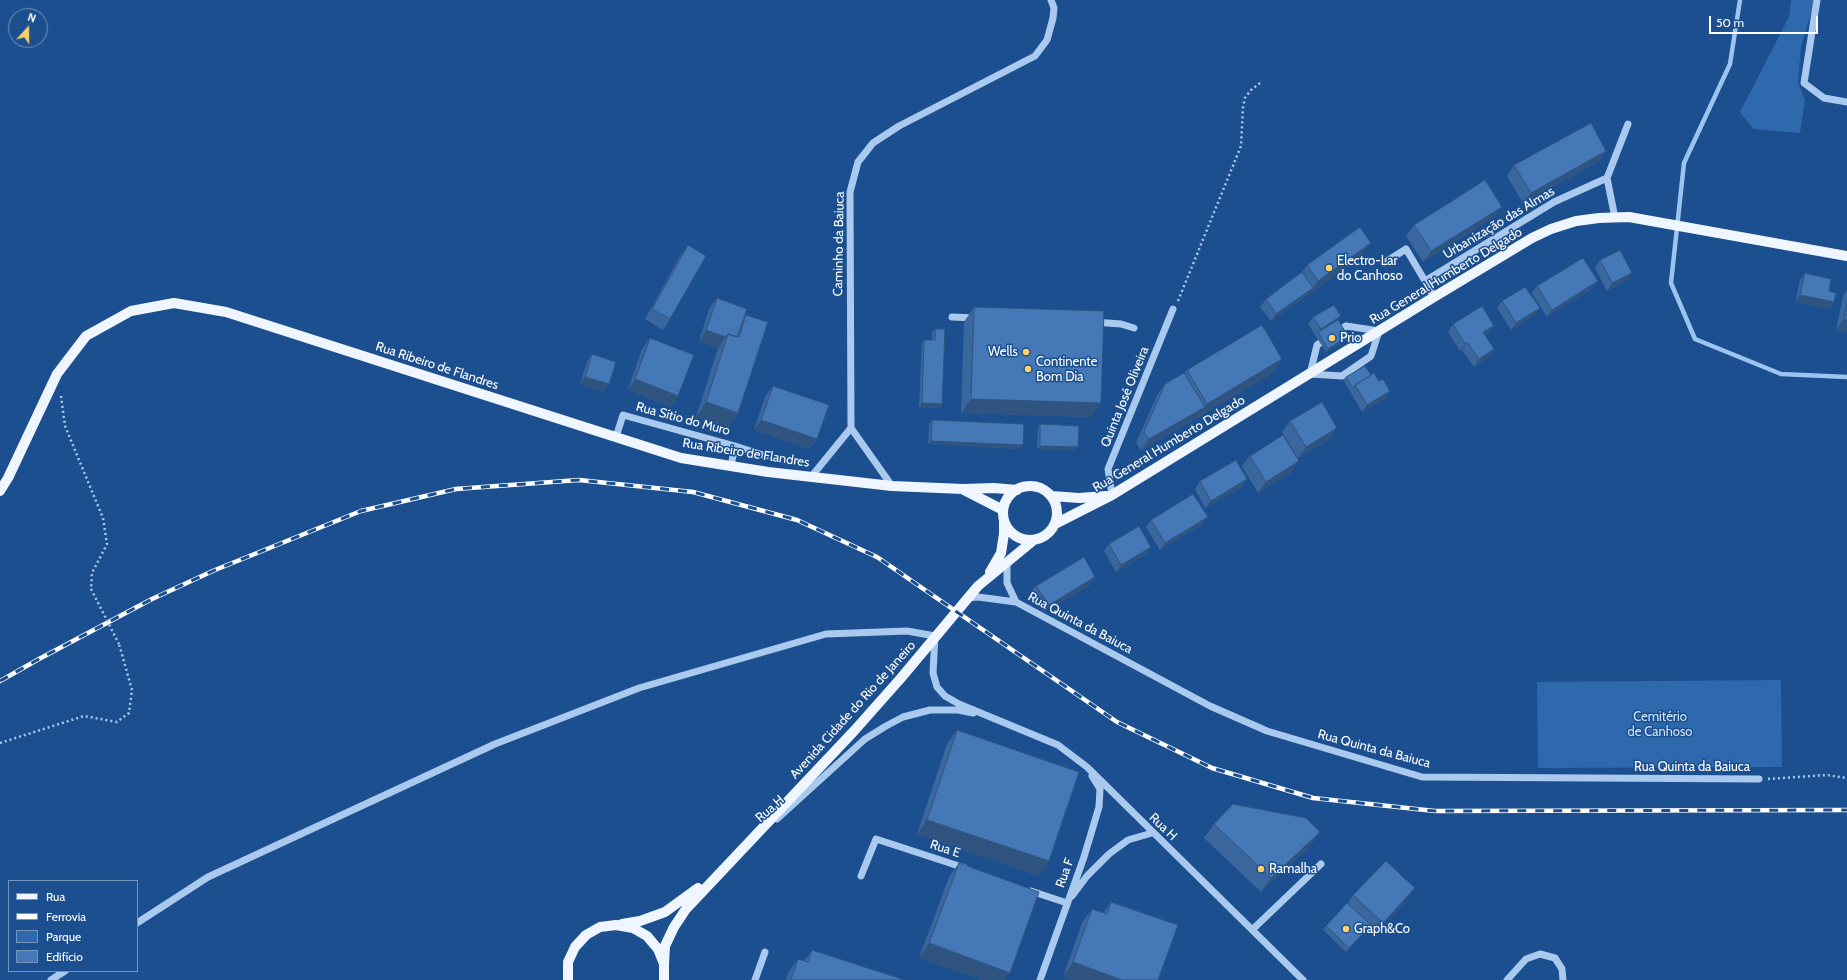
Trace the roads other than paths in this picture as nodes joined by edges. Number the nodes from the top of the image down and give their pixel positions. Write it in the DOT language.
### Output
graph roads {
  1 [pos="1052,0"];
  2 [pos="1816,0"];
  3 [pos="1847,102"];
  4 [pos="1628,124"];
  5 [pos="1608,178"];
  6 [pos="1615,218"];
  7 [pos="1847,256"];
  8 [pos="1384,263"];
  9 [pos="1425,281"];
  10 [pos="1434,297"];
  11 [pos="1173,308"];
  12 [pos="952,317"];
  13 [pos="984,318"];
  14 [pos="1087,321"];
  15 [pos="1134,328"];
  16 [pos="1379,331"];
  17 [pos="1310,374"];
  18 [pos="851,428"];
  19 [pos="616,437"];
  20 [pos="735,446"];
  21 [pos="766,456"];
  22 [pos="731,466"];
  23 [pos="812,477"];
  24 [pos="892,486"];
  25 [pos="962,489"];
  26 [pos="1017,490"];
  27 [pos="0,491"];
  28 [pos="1112,495"];
  29 [pos="1051,496"];
  30 [pos="1003,514"];
  31 [pos="1055,524"];
  32 [pos="1034,540"];
  33 [pos="1007,561"];
  34 [pos="986,578"];
  35 [pos="967,598"];
  36 [pos="1016,602"];
  37 [pos="935,636"];
  38 [pos="988,717"];
  39 [pos="1087,767"];
  40 [pos="1759,779"];
  41 [pos="1152,833"];
  42 [pos="736,856"];
  43 [pos="1321,864"];
  44 [pos="972,871"];
  45 [pos="861,876"];
  46 [pos="1023,888"];
  47 [pos="1067,903"];
  48 [pos="138,922"];
  49 [pos="616,925"];
  50 [pos="1252,929"];
  51 [pos="765,952"];
  52 [pos="664,964"];
  53 [pos="63,972"];
  54 [pos="665,979"];
  55 [pos="51,980"];
  56 [pos="567,980"];
  57 [pos="755,980"];
  58 [pos="1040,980"];
  59 [pos="1304,980"];
  60 [pos="1507,980"];
  61 [pos="1563,980"];
  1 -- 18 [label="street, Caminho da Baiuca"];
  2 -- 3 [label="street"];
  4 -- 5 [label="street"];
  5 -- 6 [label="street"];
  5 -- 9 [label="street, Urbanização das Almas"];
  6 -- 7 [label="main road, Rua General Humberto Delgado"];
  6 -- 10 [label="main road, Rua General Humberto Delgado"];
  8 -- 9 [label="street"];
  9 -- 10 [label="street"];
  10 -- 16 [label="main road, Rua General Humberto Delgado"];
  11 -- 28 [label="street, Quinta José Oliveira"];
  12 -- 13 [label="street"];
  14 -- 15 [label="street"];
  16 -- 17 [label="main road, Rua General Humberto Delgado"];
  16 -- 17 [label="street"];
  16 -- 17 [label="street"];
  17 -- 28 [label="main road, Rua General Humberto Delgado"];
  18 -- 23 [label="street"];
  18 -- 24 [label="street"];
  19 -- 20 [label="street, Rua Sítio do Muro"];
  19 -- 22 [label="main road, Rua Ribeiro de Flandres"];
  19 -- 27 [label="main road, Rua Ribeiro de Flandres"];
  20 -- 21 [label="street, Rua Sítio do Muro"];
  20 -- 22 [label="street, Rua Sítio do Muro"];
  22 -- 23 [label="main road, Rua Ribeiro de Flandres"];
  23 -- 24 [label="main road, Rua Ribeiro de Flandres"];
  24 -- 25 [label="main road, Rua Ribeiro de Flandres"];
  25 -- 26 [label="main road, Rua Ribeiro de Flandres"];
  25 -- 30 [label="main road, Rua Ribeiro de Flandres"];
  26 -- 29 [label="main road, Rua Ribeiro de Flandres"];
  26 -- 30 [label="main road"];
  28 -- 29 [label="main road, Rua Ribeiro de Flandres"];
  28 -- 31 [label="main road, Rua General Humberto Delgado"];
  29 -- 31 [label="main road"];
  30 -- 32 [label="main road"];
  30 -- 34 [label="main road"];
  31 -- 32 [label="main road"];
  32 -- 33 [label="main road"];
  33 -- 34 [label="main road"];
  33 -- 36 [label="street, Rua Quinta da Baiuca"];
  34 -- 35 [label="main road, Avenida Cidade do Rio de Janeiro"];
  35 -- 36 [label="street, Rua Quinta da Baiuca"];
  35 -- 37 [label="main road, Avenida Cidade do Rio de Janeiro"];
  36 -- 40 [label="street, Rua Quinta da Baiuca"];
  37 -- 38 [label="street, Rua H"];
  37 -- 42 [label="main road, Avenida Cidade do Rio de Janeiro"];
  37 -- 48 [label="street"];
  38 -- 39 [label="street, Rua H"];
  38 -- 42 [label="street, Rua H"];
  39 -- 41 [label="street, Rua H"];
  39 -- 47 [label="street, Rua F"];
  41 -- 47 [label="street, Rua F"];
  41 -- 50 [label="street, Rua H"];
  42 -- 49 [label="main road, Avenida Cidade do Rio de Janeiro"];
  42 -- 52 [label="main road, Avenida Cidade do Rio de Janeiro"];
  43 -- 50 [label="street"];
  44 -- 45 [label="street, Rua E"];
  46 -- 47 [label="street"];
  47 -- 58 [label="street"];
  49 -- 52 [label="main road"];
  49 -- 56 [label="main road, Avenida Cidade do Rio de Janeiro"];
  50 -- 59 [label="street, Rua H"];
  51 -- 57 [label="street"];
  52 -- 54 [label="main road"];
  53 -- 55 [label="street"];
  60 -- 61 [label="street"];
}
